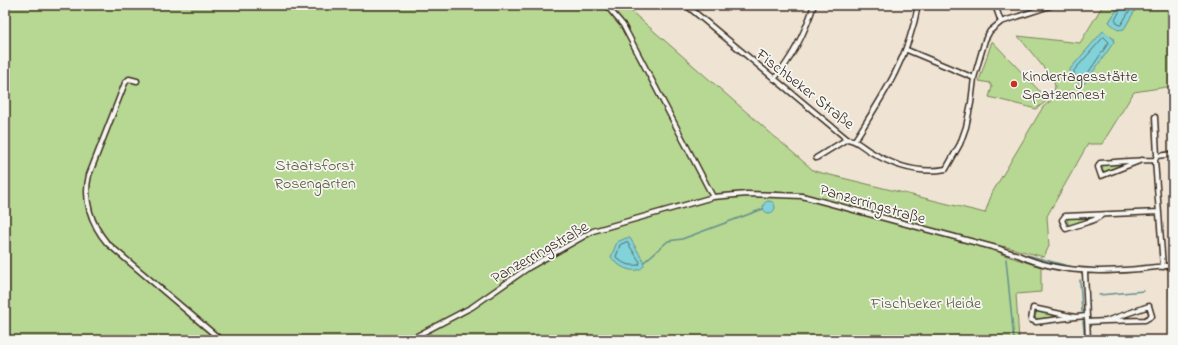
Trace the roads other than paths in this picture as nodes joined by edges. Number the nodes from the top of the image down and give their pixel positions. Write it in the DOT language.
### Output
graph roads {
  1 [pos="606,5"];
  2 [pos="686,5"];
  3 [pos="814,5"];
  4 [pos="918,5"];
  5 [pos="995,5"];
  6 [pos="1052,5"];
  7 [pos="1001,22"];
  8 [pos="907,50"];
  9 [pos="974,78"];
  10 [pos="774,79"];
  11 [pos="137,81"];
  12 [pos="1155,117"];
  13 [pos="846,139"];
  14 [pos="855,140"];
  15 [pos="1173,154"];
  16 [pos="816,158"];
  17 [pos="1156,158"];
  18 [pos="1142,160"];
  19 [pos="713,197"];
  20 [pos="1159,212"];
  21 [pos="1102,215"];
  22 [pos="1163,266"];
  23 [pos="1172,266"];
  24 [pos="1085,272"];
  25 [pos="1173,297"];
  26 [pos="1086,316"];
  27 [pos="1075,317"];
  28 [pos="1106,321"];
  29 [pos="1087,322"];
  30 [pos="221,340"];
  31 [pos="409,340"];
  32 [pos="1088,340"];
  1 -- 19 [label="street"];
  2 -- 10 [label="street, Fischbeker Straße"];
  3 -- 10 [label="street"];
  4 -- 8 [label="street"];
  5 -- 7 [label="street"];
  6 -- 7 [label="street"];
  7 -- 9 [label="street"];
  8 -- 9 [label="street"];
  8 -- 14 [label="street"];
  9 -- 14 [label="street, Fischbeker Straße"];
  10 -- 13 [label="street, Fischbeker Straße"];
  11 -- 30 [label="street"];
  12 -- 17 [label="street"];
  13 -- 14 [label="street, Fischbeker Straße"];
  13 -- 16 [label="street"];
  15 -- 17 [label="street"];
  17 -- 18 [label="street"];
  17 -- 20 [label="street"];
  18 -- 18 [label="street"];
  19 -- 24 [label="street, Panzerringstraße"];
  19 -- 31 [label="street, Panzerringstraße"];
  20 -- 21 [label="street"];
  20 -- 22 [label="street"];
  21 -- 21 [label="street"];
  22 -- 23 [label="street, Panzerringstraße"];
  22 -- 24 [label="street, Panzerringstraße"];
  23 -- 25 [label="street"];
  24 -- 26 [label="street"];
  26 -- 27 [label="street"];
  26 -- 29 [label="street"];
  27 -- 27 [label="street"];
  28 -- 28 [label="street"];
  28 -- 29 [label="street"];
  29 -- 32 [label="street"];
}
